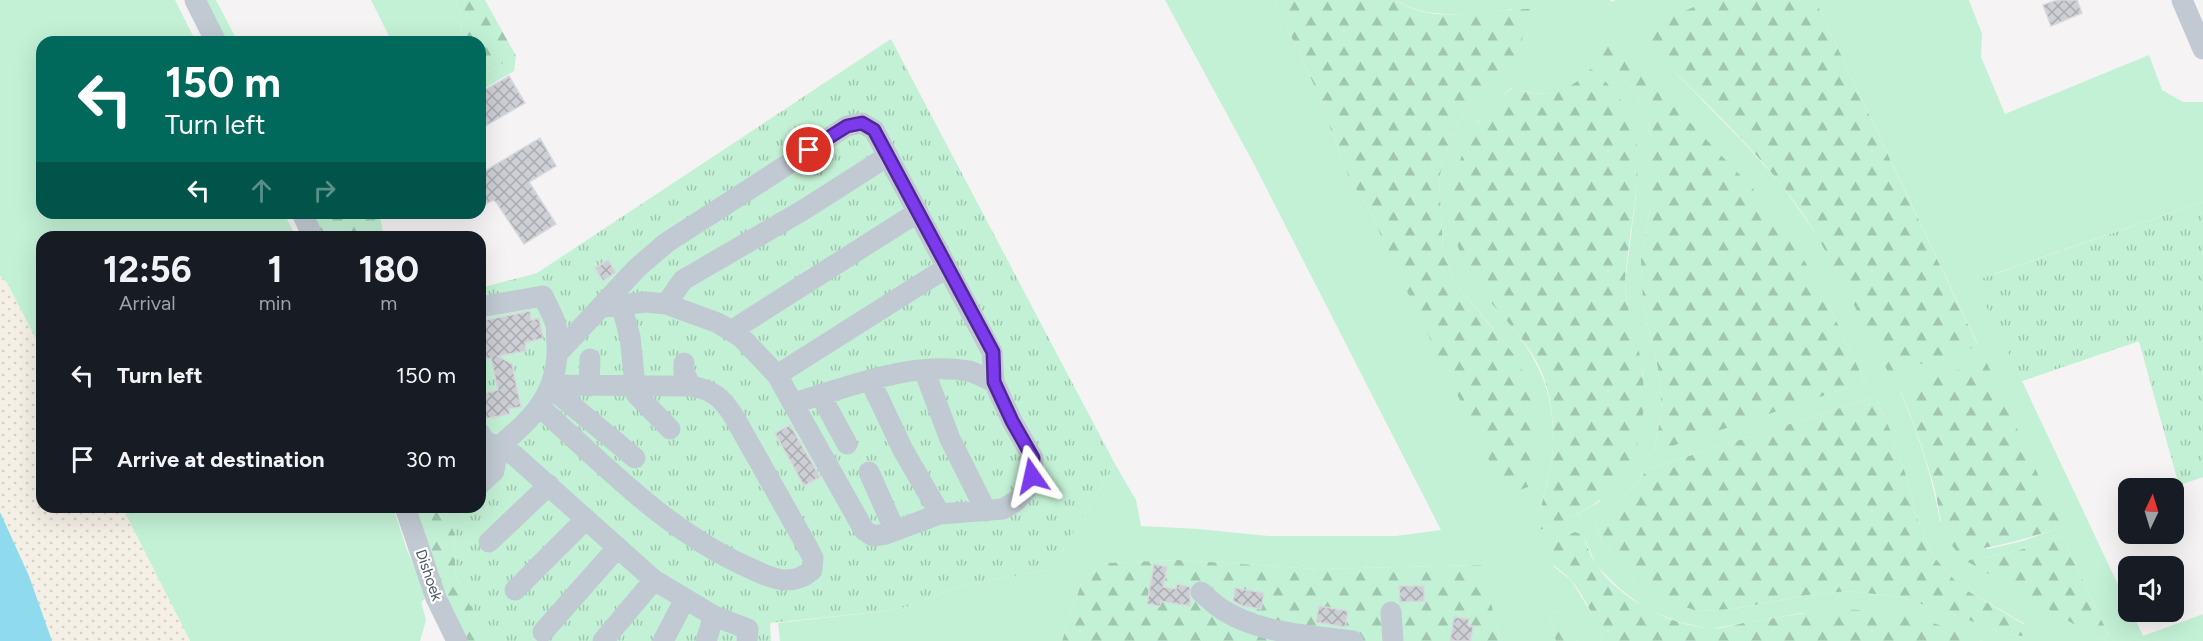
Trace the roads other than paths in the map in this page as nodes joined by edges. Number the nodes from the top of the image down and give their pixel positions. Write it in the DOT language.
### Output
graph roads {
  1 [pos="195,0"];
  2 [pos="2182,0"];
  3 [pos="213,36"];
  4 [pos="2203,49"];
  5 [pos="888,156"];
  6 [pos="918,212"];
  7 [pos="946,268"];
  8 [pos="666,304"];
  9 [pos="612,305"];
  10 [pos="486,306"];
  11 [pos="731,331"];
  12 [pos="557,354"];
  13 [pos="590,359"];
  14 [pos="684,363"];
  15 [pos="924,370"];
  16 [pos="777,375"];
  17 [pos="870,380"];
  18 [pos="994,382"];
  19 [pos="589,386"];
  20 [pos="633,386"];
  21 [pos="691,386"];
  22 [pos="551,388"];
  23 [pos="821,396"];
  24 [pos="794,403"];
  25 [pos="540,407"];
  26 [pos="670,429"];
  27 [pos="486,442"];
  28 [pos="847,444"];
  29 [pos="498,447"];
  30 [pos="635,458"];
  31 [pos="869,472"];
  32 [pos="486,478"];
  33 [pos="549,484"];
  34 [pos="986,511"];
  35 [pos="407,513"];
  36 [pos="940,514"];
  37 [pos="586,519"];
  38 [pos="895,531"];
  39 [pos="489,542"];
  40 [pos="617,548"];
  41 [pos="654,580"];
  42 [pos="515,590"];
  43 [pos="1201,592"];
  44 [pos="686,599"];
  45 [pos="1391,612"];
  46 [pos="714,616"];
  47 [pos="543,632"];
  48 [pos="457,641"];
  49 [pos="603,641"];
  50 [pos="663,641"];
  51 [pos="706,641"];
  52 [pos="747,641"];
  53 [pos="1353,641"];
  54 [pos="1393,641"];
  1 -- 3 [label="street"];
  2 -- 4 [label="street"];
  5 -- 6 [label="street"];
  5 -- 8 [label="street"];
  5 -- 9 [label="street"];
  6 -- 7 [label="street"];
  6 -- 11 [label="street"];
  7 -- 16 [label="street"];
  7 -- 18 [label="street"];
  8 -- 9 [label="street"];
  8 -- 11 [label="street"];
  9 -- 12 [label="street"];
  9 -- 20 [label="street"];
  10 -- 12 [label="street"];
  11 -- 16 [label="street"];
  12 -- 22 [label="street"];
  13 -- 19 [label="street"];
  14 -- 21 [label="street"];
  15 -- 17 [label="street"];
  15 -- 18 [label="street"];
  15 -- 34 [label="street"];
  16 -- 24 [label="street"];
  17 -- 23 [label="street"];
  17 -- 36 [label="street"];
  18 -- 34 [label="street"];
  19 -- 20 [label="street"];
  19 -- 22 [label="street"];
  20 -- 21 [label="street"];
  20 -- 26 [label="street"];
  21 -- 25 [label="street"];
  22 -- 25 [label="street"];
  22 -- 30 [label="street"];
  23 -- 24 [label="street"];
  23 -- 28 [label="street"];
  24 -- 38 [label="street"];
  25 -- 29 [label="street"];
  27 -- 29 [label="street"];
  29 -- 32 [label="street"];
  29 -- 33 [label="street"];
  31 -- 38 [label="street"];
  33 -- 37 [label="street"];
  33 -- 39 [label="street"];
  34 -- 36 [label="street"];
  35 -- 48 [label="street, Dishoek"];
  36 -- 38 [label="street"];
  37 -- 40 [label="street"];
  37 -- 42 [label="street"];
  40 -- 41 [label="street"];
  40 -- 47 [label="street"];
  41 -- 44 [label="street"];
  41 -- 49 [label="street"];
  43 -- 53 [label="street"];
  44 -- 46 [label="street"];
  44 -- 50 [label="street"];
  45 -- 54 [label="street"];
  46 -- 51 [label="street"];
  46 -- 52 [label="street"];
}
